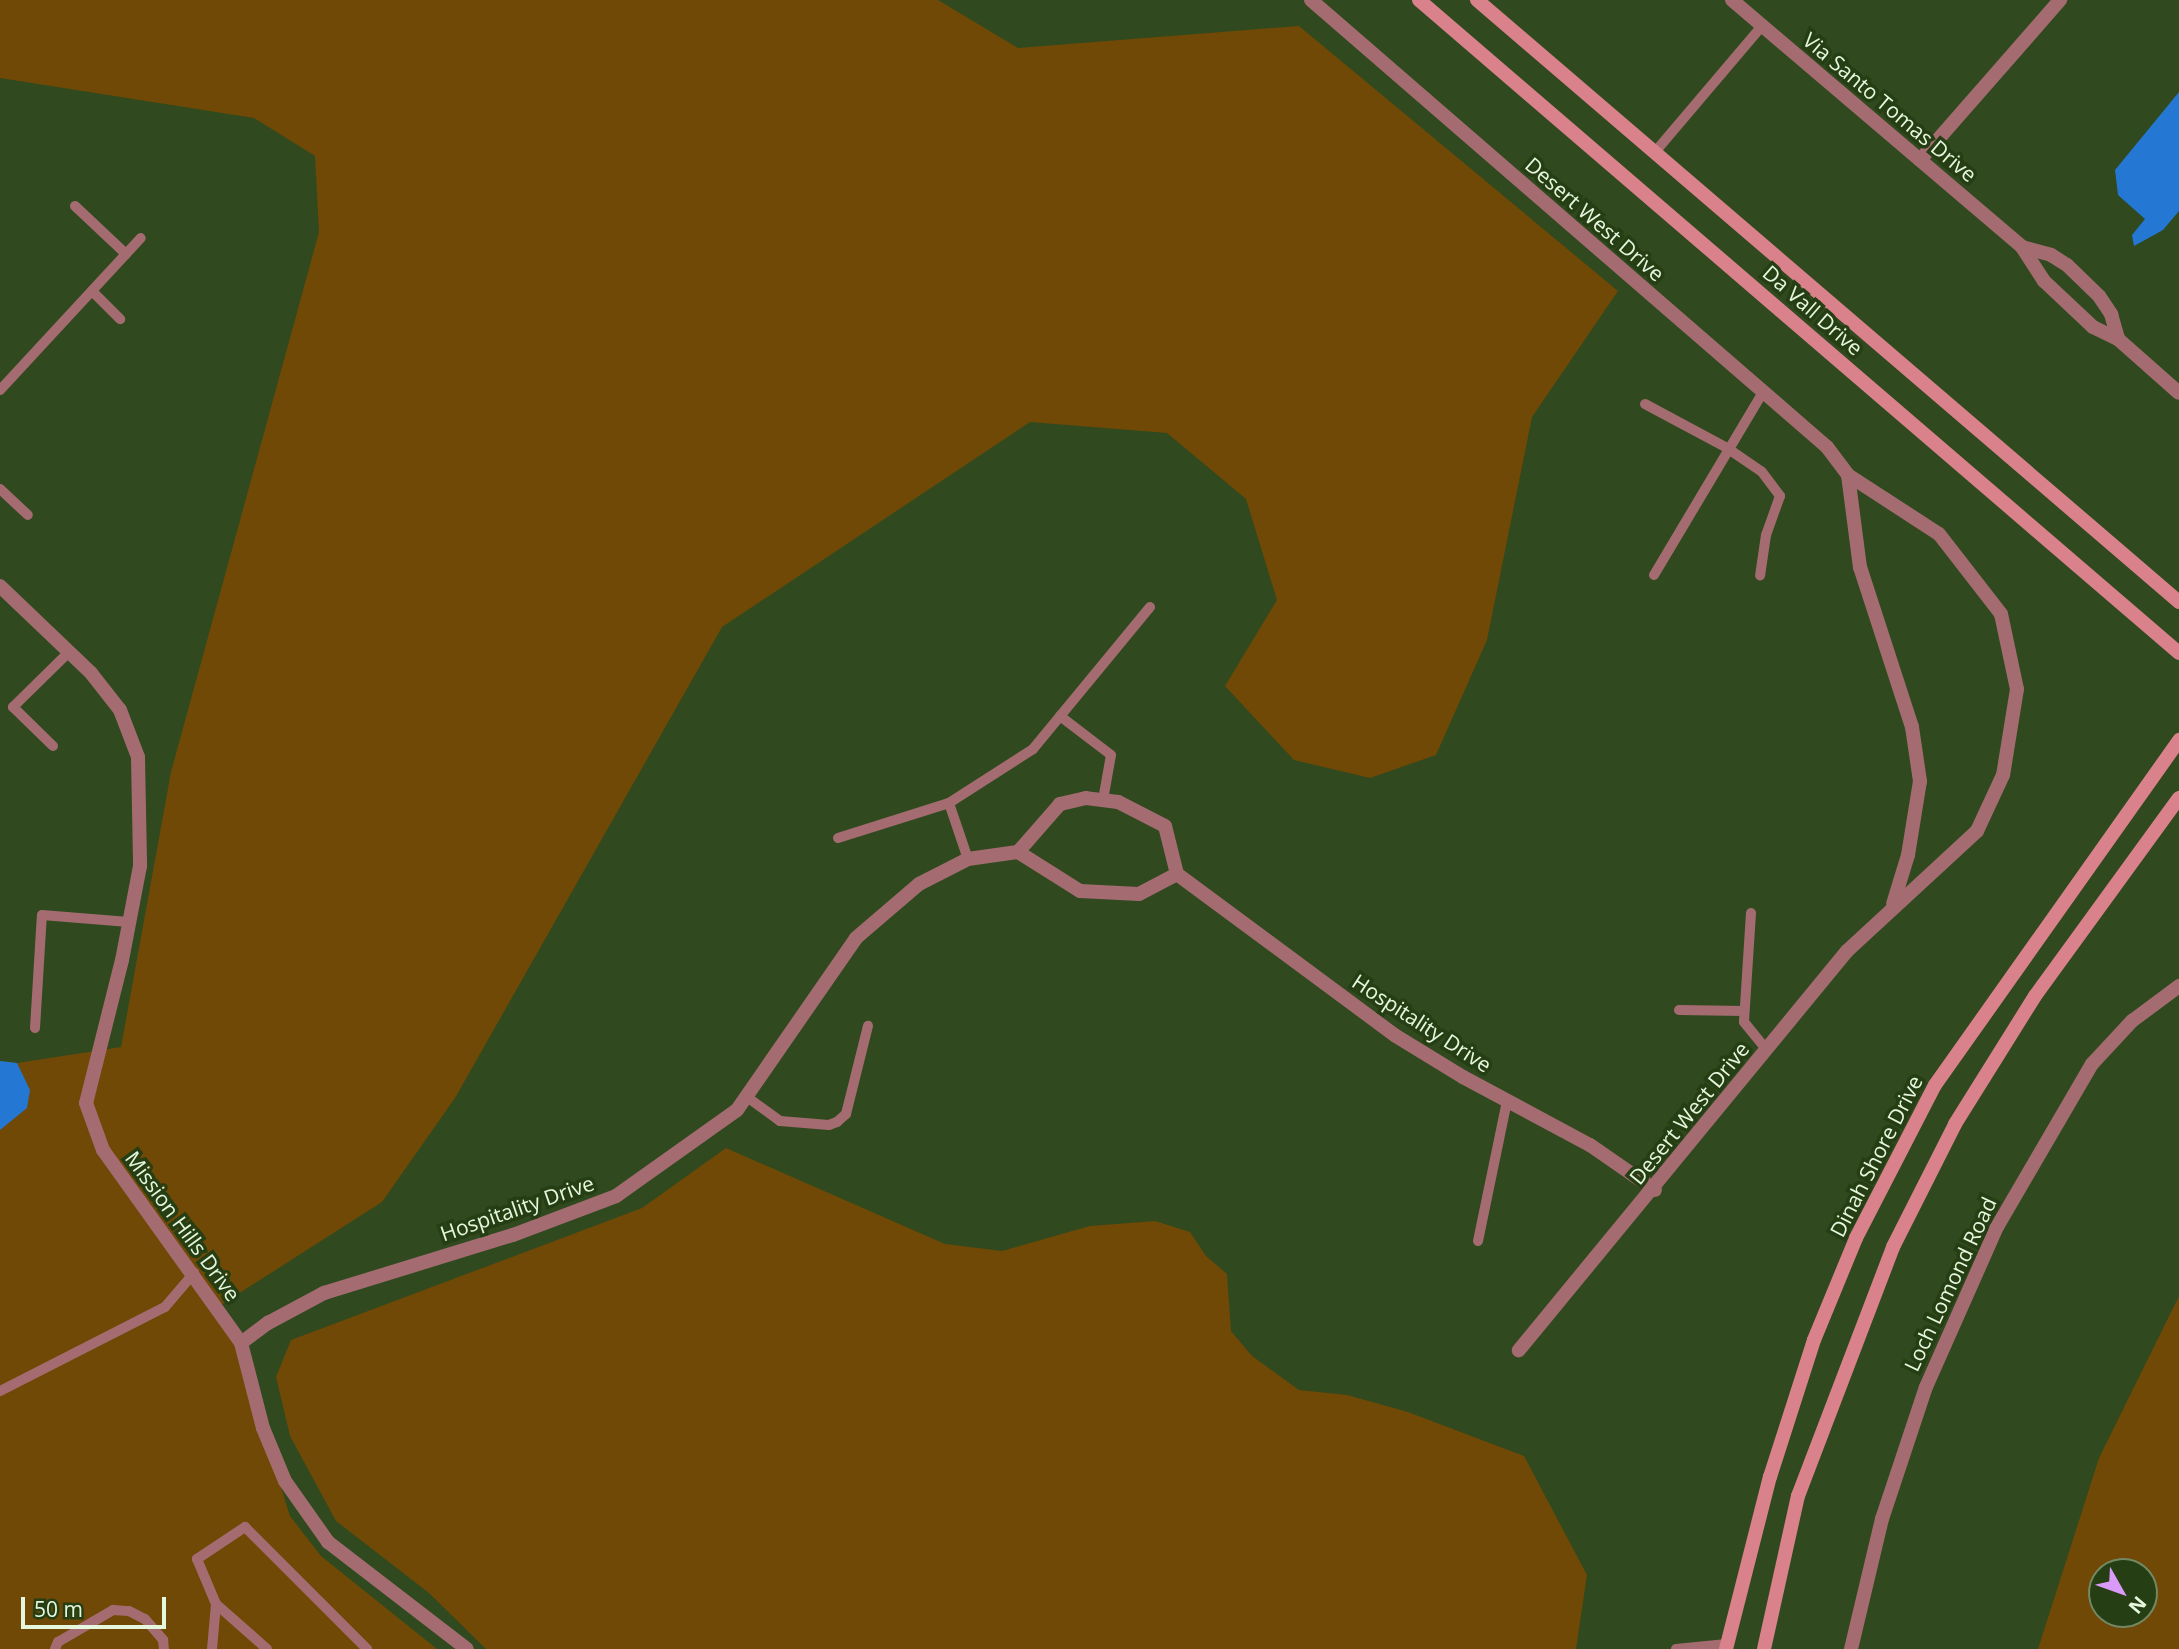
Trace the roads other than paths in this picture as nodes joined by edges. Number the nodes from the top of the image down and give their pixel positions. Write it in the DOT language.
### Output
graph roads {
  1 [pos="1311,0"];
  2 [pos="1419,0"];
  3 [pos="1477,0"];
  4 [pos="1732,0"];
  5 [pos="2060,0"];
  6 [pos="1762,26"];
  7 [pos="1655,152"];
  8 [pos="1920,160"];
  9 [pos="75,206"];
  10 [pos="141,238"];
  11 [pos="2022,247"];
  12 [pos="126,254"];
  13 [pos="92,292"];
  14 [pos="120,319"];
  15 [pos="2118,339"];
  16 [pos="0,390"];
  17 [pos="1763,392"];
  18 [pos="2179,393"];
  19 [pos="1645,404"];
  20 [pos="1727,449"];
  21 [pos="1847,475"];
  22 [pos="0,489"];
  23 [pos="28,515"];
  24 [pos="1654,575"];
  25 [pos="1760,576"];
  26 [pos="0,586"];
  27 [pos="2179,602"];
  28 [pos="1150,607"];
  29 [pos="69,652"];
  30 [pos="2179,653"];
  31 [pos="1060,716"];
  32 [pos="2179,740"];
  33 [pos="53,746"];
  34 [pos="2179,798"];
  35 [pos="1103,800"];
  36 [pos="949,803"];
  37 [pos="838,838"];
  38 [pos="1018,852"];
  39 [pos="968,859"];
  40 [pos="1177,874"];
  41 [pos="1893,904"];
  42 [pos="1751,913"];
  43 [pos="130,922"];
  44 [pos="2179,986"];
  45 [pos="1679,1010"];
  46 [pos="1744,1011"];
  47 [pos="868,1026"];
  48 [pos="35,1028"];
  49 [pos="1767,1051"];
  50 [pos="747,1097"];
  51 [pos="1507,1101"];
  52 [pos="1655,1190"];
  53 [pos="1478,1241"];
  54 [pos="194,1273"];
  55 [pos="241,1343"];
  56 [pos="1519,1350"];
  57 [pos="0,1391"];
  58 [pos="216,1604"];
  59 [pos="1726,1646"];
  60 [pos="55,1649"];
  61 [pos="164,1649"];
  62 [pos="212,1649"];
  63 [pos="267,1649"];
  64 [pos="367,1649"];
  65 [pos="467,1649"];
  66 [pos="1676,1649"];
  67 [pos="1764,1649"];
  68 [pos="1851,1649"];
  1 -- 17 [label="street, Desert West Drive"];
  2 -- 30 [label="main road, Da Vall Drive"];
  3 -- 7 [label="main road, Da Vall Drive"];
  4 -- 6 [label="street, Via Santo Tomas Drive"];
  5 -- 8 [label="street"];
  6 -- 7 [label="lane"];
  6 -- 8 [label="street, Via Santo Tomas Drive"];
  7 -- 27 [label="main road, Da Vall Drive"];
  8 -- 11 [label="street, Via Santo Tomas Drive"];
  9 -- 12 [label="lane"];
  10 -- 12 [label="lane"];
  11 -- 15 [label="street, Via Santo Tomas Drive"];
  11 -- 15 [label="street, Via Santo Tomas Drive"];
  12 -- 13 [label="lane"];
  13 -- 14 [label="lane"];
  13 -- 16 [label="lane"];
  15 -- 18 [label="street, Via Santo Tomas Drive"];
  17 -- 20 [label="lane"];
  17 -- 21 [label="street, Desert West Drive"];
  19 -- 20 [label="lane"];
  20 -- 24 [label="lane"];
  20 -- 25 [label="lane"];
  21 -- 41 [label="street, Desert West Drive"];
  21 -- 41 [label="street, Desert West Drive"];
  22 -- 23 [label="lane"];
  26 -- 29 [label="street, Mission Hills Drive"];
  28 -- 31 [label="lane"];
  29 -- 33 [label="lane"];
  29 -- 43 [label="street, Mission Hills Drive"];
  31 -- 35 [label="lane"];
  31 -- 36 [label="lane"];
  32 -- 59 [label="main road, Dinah Shore Drive"];
  34 -- 67 [label="main road"];
  35 -- 38 [label="street"];
  35 -- 40 [label="street"];
  36 -- 37 [label="lane"];
  36 -- 39 [label="lane"];
  38 -- 39 [label="street, Hospitality Drive"];
  38 -- 40 [label="street"];
  39 -- 50 [label="street, Hospitality Drive"];
  40 -- 51 [label="street, Hospitality Drive"];
  41 -- 49 [label="street, Desert West Drive"];
  42 -- 46 [label="lane"];
  43 -- 48 [label="lane"];
  43 -- 54 [label="street, Mission Hills Drive"];
  44 -- 68 [label="street, Loch Lomond Road"];
  45 -- 46 [label="lane"];
  46 -- 49 [label="lane"];
  47 -- 50 [label="lane"];
  49 -- 52 [label="street, Desert West Drive"];
  50 -- 55 [label="street, Hospitality Drive"];
  51 -- 52 [label="street, Hospitality Drive"];
  51 -- 53 [label="lane"];
  52 -- 56 [label="street, Desert West Drive"];
  54 -- 55 [label="street, Mission Hills Drive"];
  54 -- 57 [label="lane"];
  55 -- 65 [label="street, Mission Hills Drive"];
  58 -- 62 [label="lane"];
  58 -- 63 [label="lane"];
  58 -- 64 [label="lane"];
  59 -- 66 [label="lane"];
  60 -- 61 [label="lane"];
}
